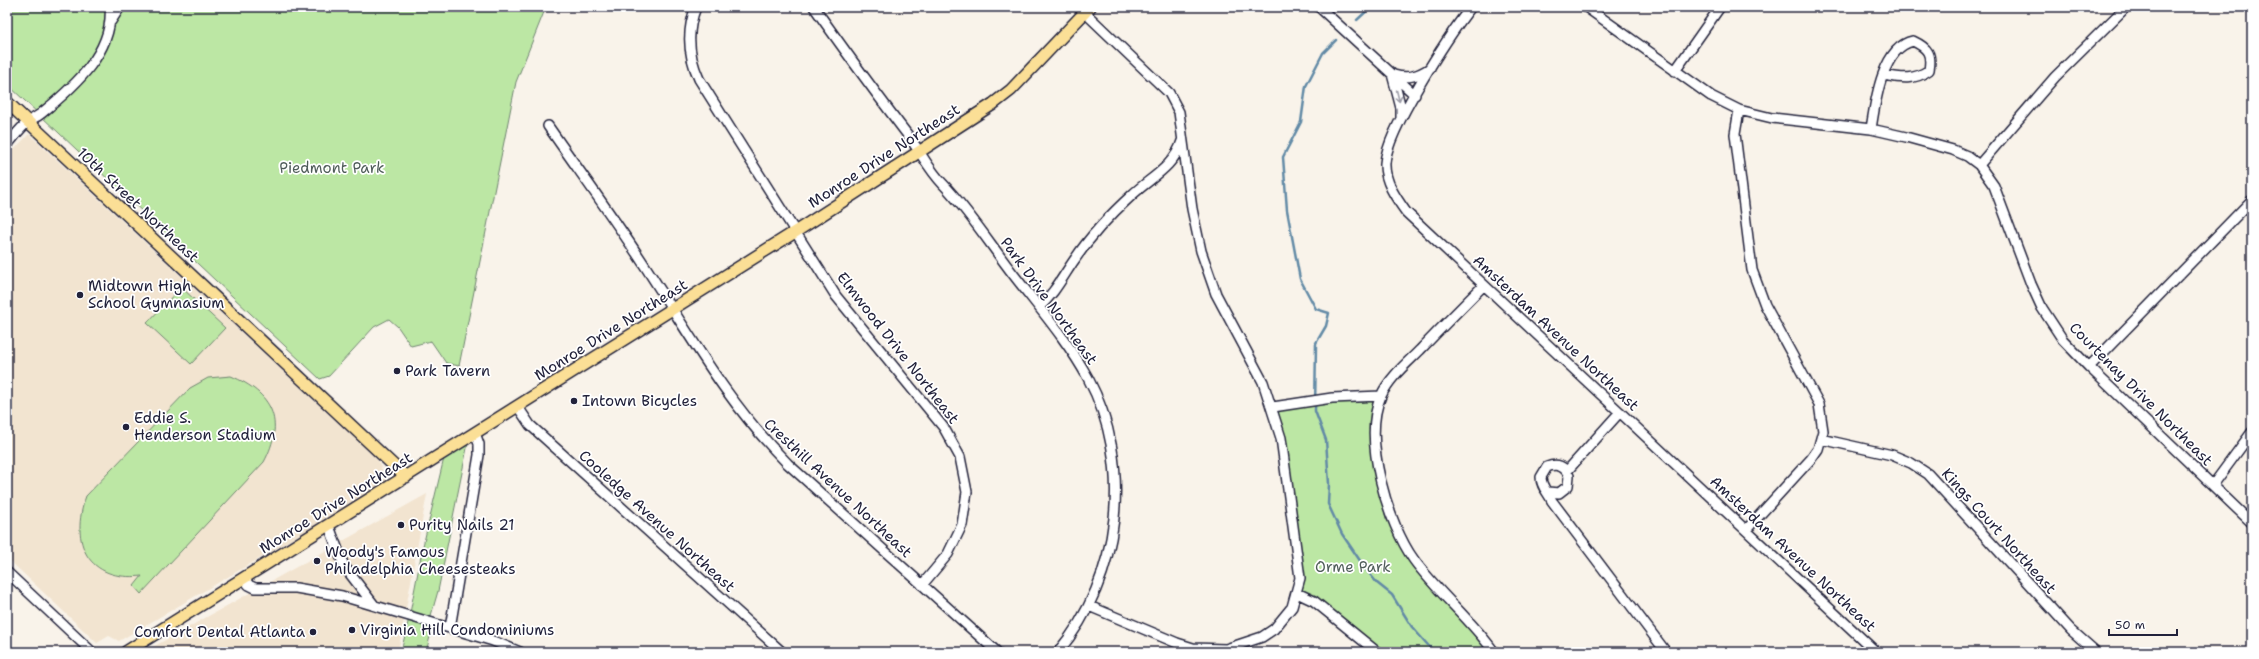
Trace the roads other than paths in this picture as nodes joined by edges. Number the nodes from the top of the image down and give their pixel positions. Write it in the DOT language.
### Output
graph roads {
  1 [pos="110,7"];
  2 [pos="120,7"];
  3 [pos="696,7"];
  4 [pos="814,7"];
  5 [pos="1320,7"];
  6 [pos="1471,7"];
  7 [pos="1586,7"];
  8 [pos="1720,7"];
  9 [pos="2126,7"];
  10 [pos="1084,9"];
  11 [pos="111,21"];
  12 [pos="1432,66"];
  13 [pos="1675,71"];
  14 [pos="1392,74"];
  15 [pos="1883,75"];
  16 [pos="1415,95"];
  17 [pos="7,102"];
  18 [pos="1739,110"];
  19 [pos="1401,119"];
  20 [pos="28,122"];
  21 [pos="548,126"];
  22 [pos="1871,129"];
  23 [pos="1183,136"];
  24 [pos="7,145"];
  25 [pos="919,152"];
  26 [pos="1979,165"];
  27 [pos="2251,202"];
  28 [pos="795,232"];
  29 [pos="1484,284"];
  30 [pos="1039,307"];
  31 [pos="672,309"];
  32 [pos="2089,368"];
  33 [pos="1381,396"];
  34 [pos="518,407"];
  35 [pos="1273,407"];
  36 [pos="1620,412"];
  37 [pos="2252,432"];
  38 [pos="475,433"];
  39 [pos="1821,439"];
  40 [pos="1567,471"];
  41 [pos="406,477"];
  42 [pos="2213,485"];
  43 [pos="1548,492"];
  44 [pos="2252,523"];
  45 [pos="328,526"];
  46 [pos="1746,530"];
  47 [pos="7,572"];
  48 [pos="244,579"];
  49 [pos="922,585"];
  50 [pos="1297,593"];
  51 [pos="374,605"];
  52 [pos="1089,606"];
  53 [pos="450,628"];
  54 [pos="1193,650"];
  55 [pos="92,652"];
  56 [pos="126,652"];
  57 [pos="520,652"];
  58 [pos="782,652"];
  59 [pos="998,652"];
  60 [pos="1058,652"];
  61 [pos="1377,652"];
  62 [pos="1494,652"];
  63 [pos="1666,652"];
  64 [pos="1876,652"];
  65 [pos="2096,652"];
  1 -- 11 [label="street"];
  2 -- 11 [label="street"];
  3 -- 28 [label="street, Elmwood Drive Northeast"];
  4 -- 25 [label="street, Park Drive Northeast"];
  5 -- 14 [label="street"];
  6 -- 12 [label="street"];
  7 -- 13 [label="street, Courtenay Drive Northeast"];
  8 -- 13 [label="street"];
  9 -- 26 [label="street"];
  10 -- 23 [label="street"];
  10 -- 25 [label="main road, Monroe Drive Northeast"];
  11 -- 20 [label="street"];
  12 -- 14 [label="street"];
  12 -- 16 [label="street"];
  13 -- 18 [label="street, Courtenay Drive Northeast"];
  14 -- 16 [label="street"];
  14 -- 19 [label="street, one-way"];
  15 -- 15 [label="street"];
  15 -- 22 [label="street"];
  16 -- 19 [label="street, Amsterdam Avenue Northeast"];
  17 -- 20 [label="main road, 10th Street Northeast"];
  18 -- 22 [label="street, Courtenay Drive Northeast"];
  18 -- 39 [label="street"];
  19 -- 29 [label="street, Amsterdam Avenue Northeast"];
  20 -- 24 [label="street"];
  20 -- 41 [label="main road, 10th Street Northeast"];
  21 -- 31 [label="street, Cresthill Avenue Northeast"];
  22 -- 26 [label="street, Courtenay Drive Northeast"];
  23 -- 30 [label="street"];
  23 -- 35 [label="street"];
  25 -- 28 [label="main road, Monroe Drive Northeast"];
  25 -- 30 [label="street, Park Drive Northeast"];
  26 -- 32 [label="street, Courtenay Drive Northeast"];
  27 -- 32 [label="street"];
  28 -- 31 [label="main road, Monroe Drive Northeast"];
  28 -- 49 [label="street, Elmwood Drive Northeast"];
  29 -- 33 [label="street"];
  29 -- 36 [label="street, Amsterdam Avenue Northeast"];
  30 -- 52 [label="street, Park Drive Northeast"];
  31 -- 34 [label="main road, Monroe Drive Northeast"];
  31 -- 49 [label="street, Cresthill Avenue Northeast"];
  32 -- 42 [label="street, Courtenay Drive Northeast"];
  33 -- 35 [label="street"];
  33 -- 62 [label="street"];
  34 -- 38 [label="main road, Monroe Drive Northeast"];
  34 -- 58 [label="street, Cooledge Avenue Northeast"];
  35 -- 50 [label="street"];
  36 -- 40 [label="street"];
  36 -- 46 [label="street, Amsterdam Avenue Northeast"];
  37 -- 42 [label="street"];
  38 -- 41 [label="main road, Monroe Drive Northeast"];
  38 -- 53 [label="street"];
  39 -- 46 [label="street"];
  39 -- 65 [label="street, Kings Court Northeast"];
  40 -- 43 [label="street"];
  40 -- 43 [label="street"];
  41 -- 45 [label="main road, Monroe Drive Northeast"];
  42 -- 44 [label="street, Courtenay Drive Northeast"];
  43 -- 63 [label="street"];
  45 -- 48 [label="main road, Monroe Drive Northeast"];
  45 -- 51 [label="street"];
  46 -- 64 [label="street, Amsterdam Avenue Northeast"];
  47 -- 55 [label="street"];
  48 -- 51 [label="street"];
  48 -- 56 [label="main road, Monroe Drive Northeast"];
  49 -- 59 [label="street, Cresthill Avenue Northeast"];
  50 -- 54 [label="street"];
  50 -- 61 [label="street"];
  51 -- 53 [label="street"];
  52 -- 54 [label="street"];
  52 -- 60 [label="street, Park Drive Northeast"];
  53 -- 57 [label="street"];
}
